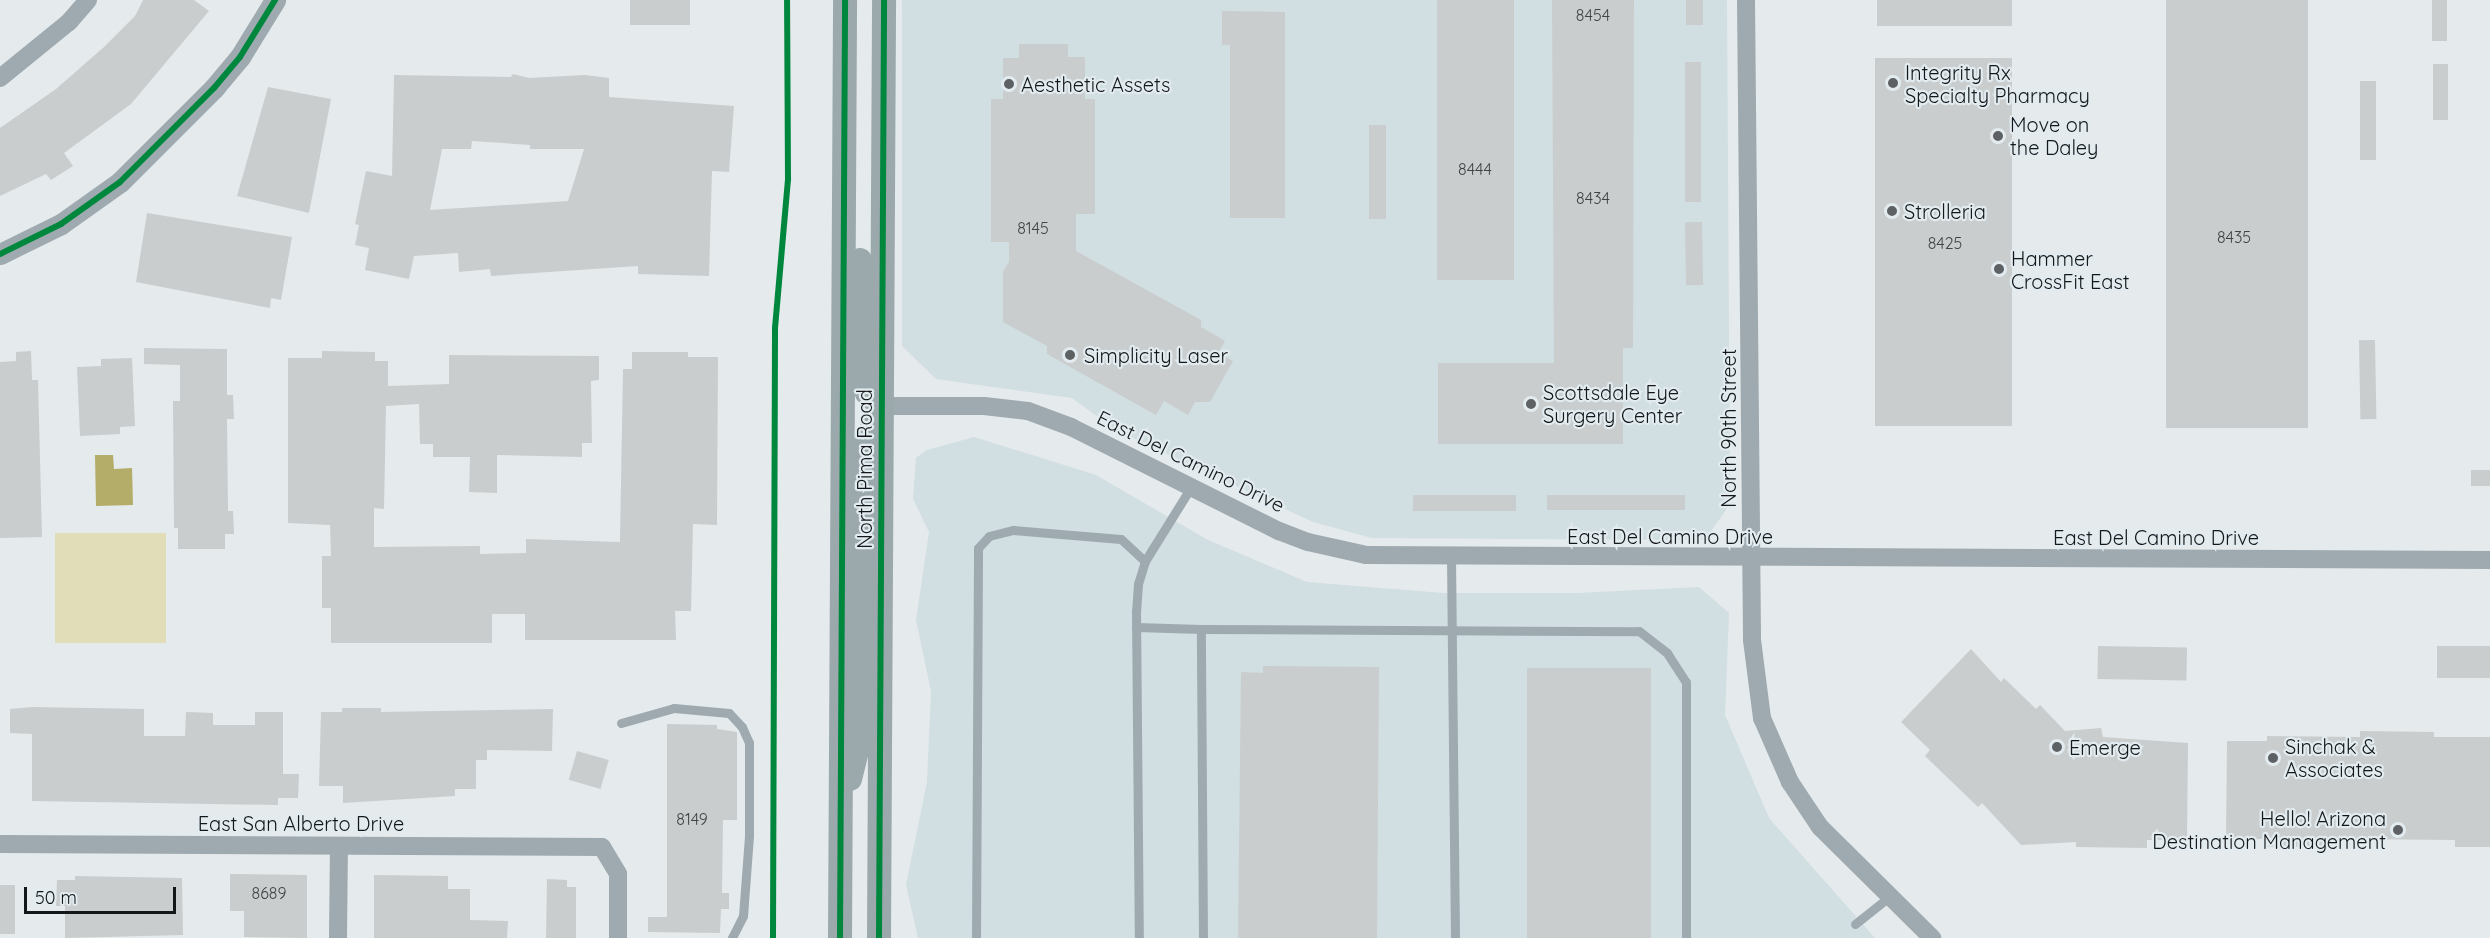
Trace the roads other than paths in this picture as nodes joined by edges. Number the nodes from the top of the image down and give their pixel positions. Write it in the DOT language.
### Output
graph roads {
  1 [pos="88,0"];
  2 [pos="275,0"];
  3 [pos="884,0"];
  4 [pos="1746,0"];
  5 [pos="845,11"];
  6 [pos="0,78"];
  7 [pos="0,254"];
  8 [pos="881,406"];
  9 [pos="1191,488"];
  10 [pos="1451,557"];
  11 [pos="1752,559"];
  12 [pos="2490,560"];
  13 [pos="1145,561"];
  14 [pos="1136,627"];
  15 [pos="1201,629"];
  16 [pos="1452,630"];
  17 [pos="621,723"];
  18 [pos="840,823"];
  19 [pos="0,844"];
  20 [pos="339,846"];
  21 [pos="1889,897"];
  22 [pos="1855,924"];
  23 [pos="338,938"];
  24 [pos="618,938"];
  25 [pos="732,938"];
  26 [pos="840,938"];
  27 [pos="879,938"];
  28 [pos="975,938"];
  29 [pos="1139,938"];
  30 [pos="1203,938"];
  31 [pos="1455,938"];
  32 [pos="1686,938"];
  33 [pos="1932,938"];
  1 -- 6 [label="street"];
  2 -- 7 [label="street"];
  3 -- 8 [label="main road, North Pima Road"];
  4 -- 11 [label="street, North 90th Street"];
  5 -- 8 [label="main road"];
  5 -- 18 [label="main road, North Pima Road"];
  8 -- 9 [label="street, East Del Camino Drive"];
  8 -- 18 [label="main road"];
  8 -- 27 [label="main road, North Pima Road"];
  9 -- 10 [label="street, East Del Camino Drive"];
  9 -- 13 [label="lane"];
  10 -- 11 [label="street, East Del Camino Drive"];
  10 -- 16 [label="lane"];
  11 -- 12 [label="street, East Del Camino Drive"];
  11 -- 21 [label="street, North 90th Street"];
  13 -- 14 [label="lane"];
  13 -- 28 [label="lane"];
  14 -- 15 [label="lane"];
  14 -- 29 [label="lane"];
  15 -- 16 [label="lane"];
  15 -- 30 [label="lane"];
  16 -- 31 [label="lane"];
  16 -- 32 [label="lane"];
  17 -- 25 [label="lane"];
  18 -- 26 [label="main road, North Pima Road"];
  19 -- 20 [label="street, East San Alberto Drive"];
  20 -- 23 [label="street"];
  20 -- 24 [label="street, East San Alberto Drive"];
  21 -- 22 [label="lane"];
  21 -- 33 [label="street, North 90th Street"];
}
